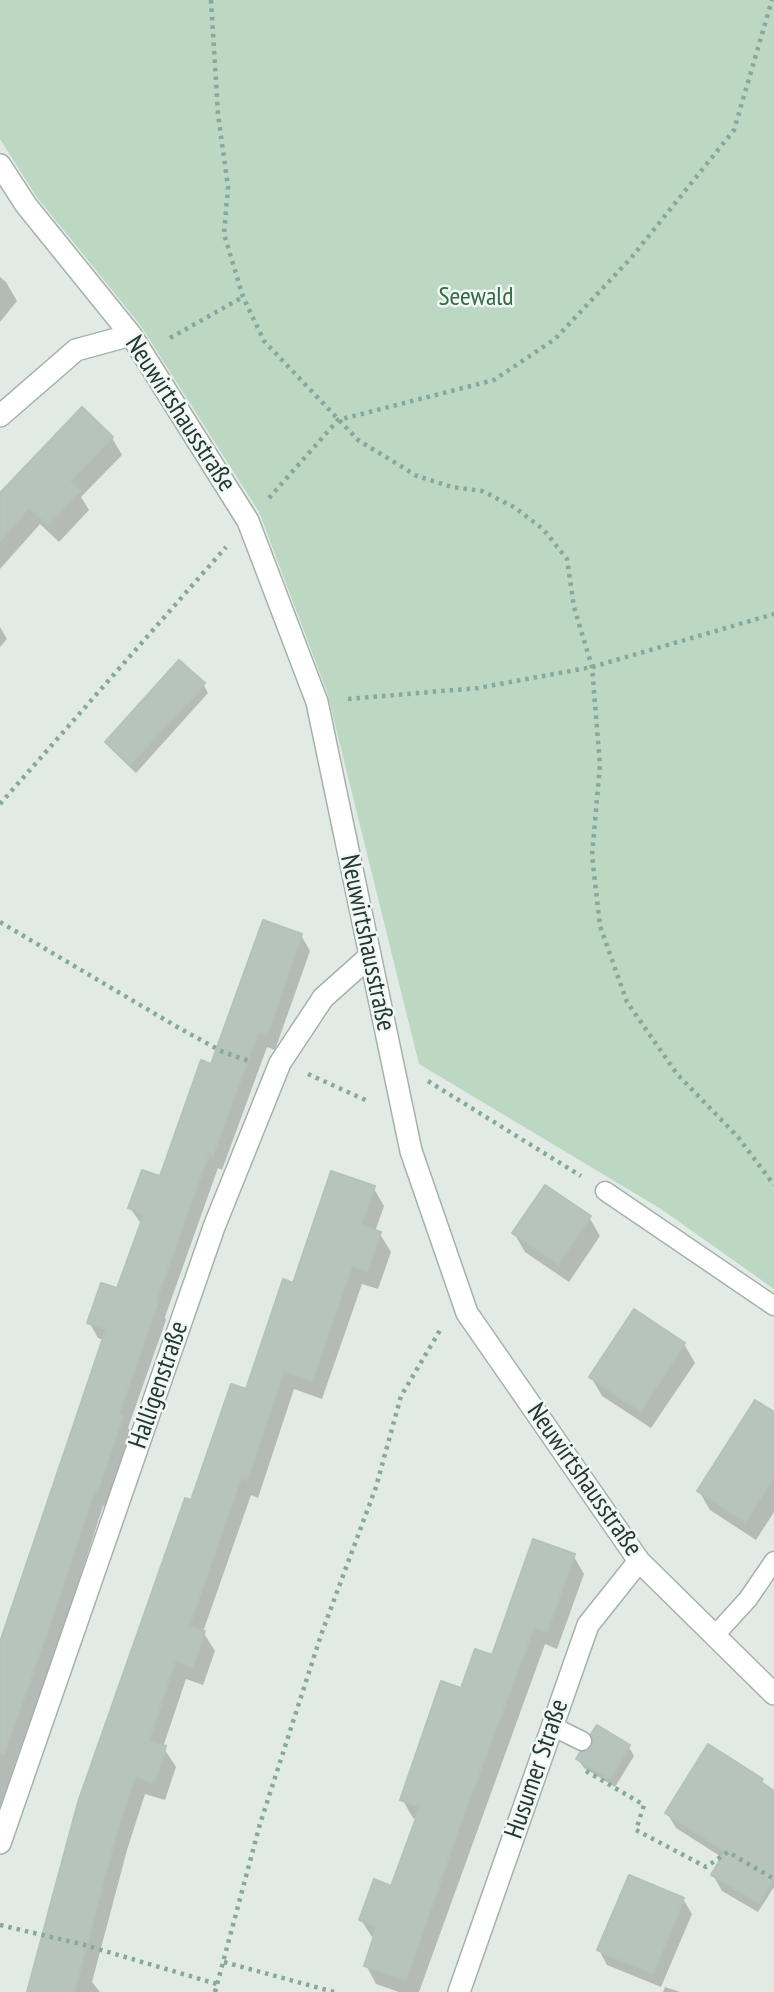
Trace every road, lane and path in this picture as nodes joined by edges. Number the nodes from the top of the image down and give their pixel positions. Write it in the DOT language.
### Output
graph roads {
  1 [pos="211,0"];
  2 [pos="772,0"];
  3 [pos="0,165"];
  4 [pos="243,297"];
  5 [pos="131,335"];
  6 [pos="143,354"];
  7 [pos="0,416"];
  8 [pos="338,420"];
  9 [pos="248,521"];
  10 [pos="774,614"];
  11 [pos="592,667"];
  12 [pos="317,702"];
  13 [pos="0,804"];
  14 [pos="0,922"];
  15 [pos="370,956"];
  16 [pos="392,1059"];
  17 [pos="260,1064"];
  18 [pos="312,1076"];
  19 [pos="369,1101"];
  20 [pos="582,1176"];
  21 [pos="774,1185"];
  22 [pos="605,1191"];
  23 [pos="774,1306"];
  24 [pos="467,1312"];
  25 [pos="639,1561"];
  26 [pos="774,1561"];
  27 [pos="716,1634"];
  28 [pos="774,1694"];
  29 [pos="552,1726"];
  30 [pos="582,1741"];
  31 [pos="590,1773"];
  32 [pos="0,1843"];
  33 [pos="774,1879"];
  34 [pos="0,1925"];
  35 [pos="225,1962"];
  36 [pos="217,1984"];
  37 [pos="215,1992"];
  38 [pos="334,1992"];
  39 [pos="459,1992"];
  1 -- 4 [label="path"];
  2 -- 8 [label="path"];
  3 -- 5 [label="street, Neuwirtshausstraße"];
  4 -- 6 [label="path"];
  4 -- 8 [label="path"];
  5 -- 6 [label="street, Neuwirtshausstraße"];
  5 -- 7 [label="street"];
  6 -- 9 [label="street, Neuwirtshausstraße"];
  8 -- 9 [label="path"];
  8 -- 11 [label="path"];
  9 -- 12 [label="street, Neuwirtshausstraße"];
  9 -- 13 [label="path"];
  10 -- 11 [label="path"];
  11 -- 12 [label="path"];
  11 -- 21 [label="path"];
  12 -- 15 [label="street, Neuwirtshausstraße"];
  14 -- 17 [label="path"];
  15 -- 16 [label="street, Neuwirtshausstraße"];
  15 -- 32 [label="street, Halligenstraße"];
  16 -- 20 [label="path"];
  16 -- 24 [label="street, Neuwirtshausstraße"];
  18 -- 19 [label="path"];
  22 -- 23 [label="lane"];
  24 -- 25 [label="street, Neuwirtshausstraße"];
  24 -- 35 [label="path"];
  25 -- 27 [label="street, Neuwirtshausstraße"];
  25 -- 29 [label="street, Husumer Straße"];
  26 -- 27 [label="lane"];
  27 -- 28 [label="street, Neuwirtshausstraße"];
  29 -- 30 [label="lane"];
  29 -- 39 [label="street, Husumer Straße"];
  31 -- 33 [label="path"];
  34 -- 36 [label="path"];
  35 -- 36 [label="path"];
  35 -- 38 [label="path"];
  36 -- 37 [label="path"];
}
